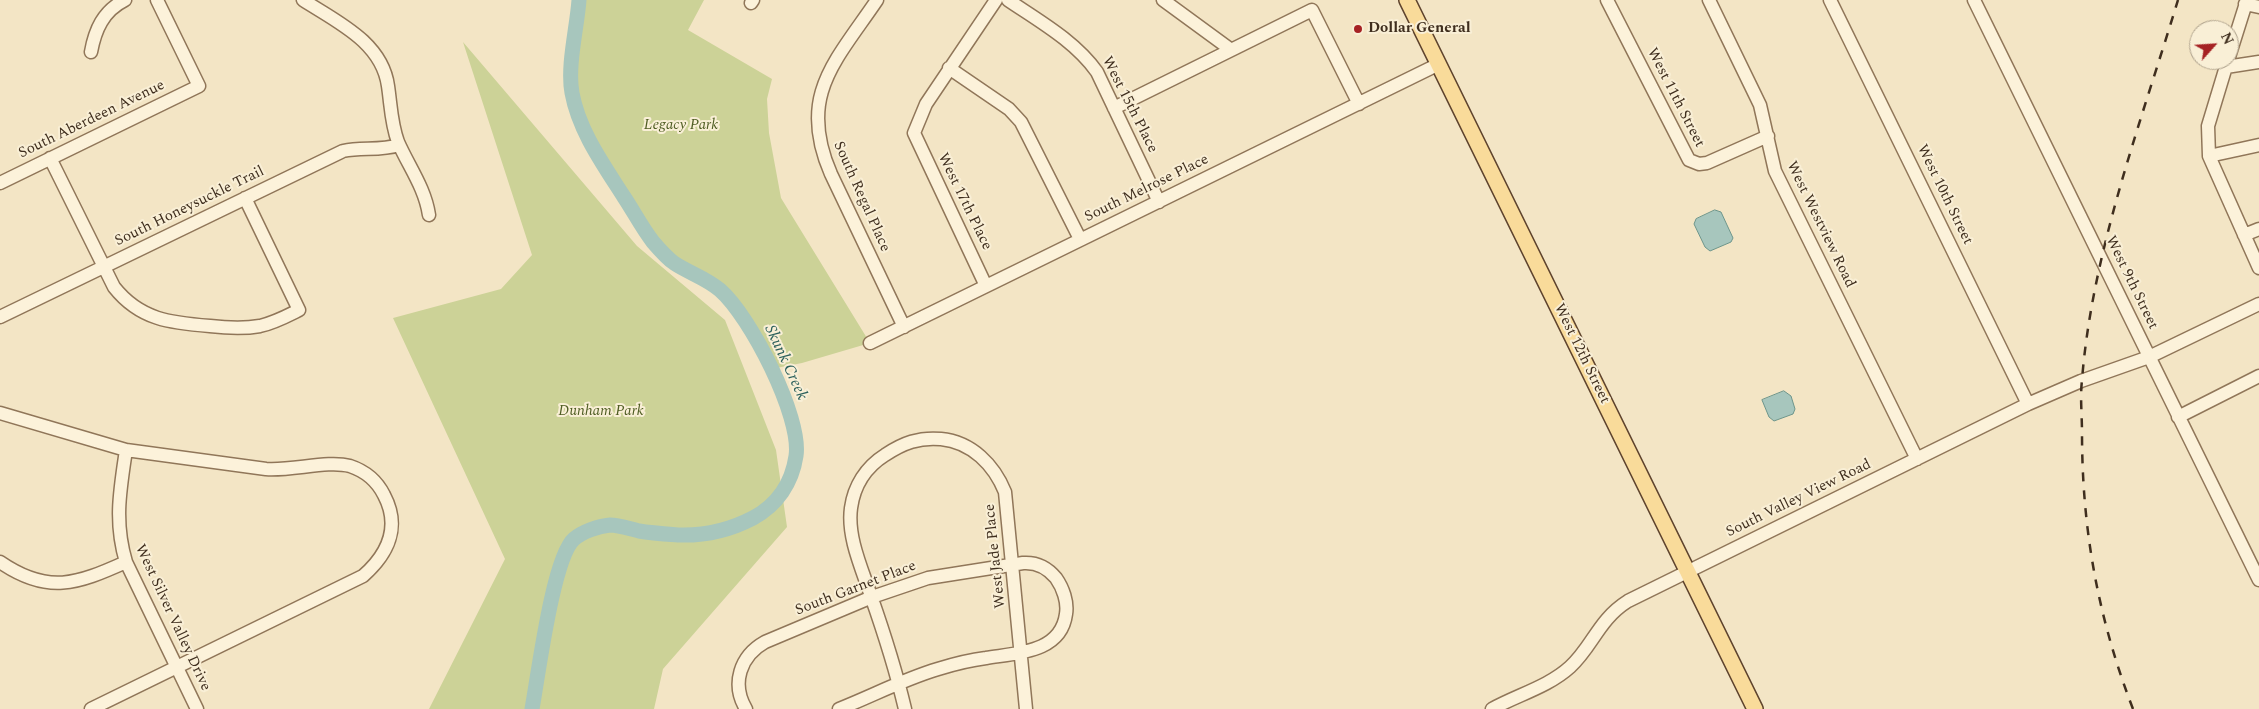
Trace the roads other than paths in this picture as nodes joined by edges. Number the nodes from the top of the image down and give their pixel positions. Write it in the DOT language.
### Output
graph roads {
  1 [pos="125,0"];
  2 [pos="157,0"];
  3 [pos="303,0"];
  4 [pos="877,0"];
  5 [pos="996,0"];
  6 [pos="1008,0"];
  7 [pos="1164,0"];
  8 [pos="1407,0"];
  9 [pos="1608,0"];
  10 [pos="1709,0"];
  11 [pos="1830,0"];
  12 [pos="1974,0"];
  13 [pos="2246,2"];
  14 [pos="2259,7"];
  15 [pos="2239,25"];
  16 [pos="1230,49"];
  17 [pos="91,52"];
  18 [pos="2239,61"];
  19 [pos="2259,62"];
  20 [pos="1439,64"];
  21 [pos="950,68"];
  22 [pos="2225,70"];
  23 [pos="1359,104"];
  24 [pos="1114,108"];
  25 [pos="1768,136"];
  26 [pos="399,145"];
  27 [pos="2259,145"];
  28 [pos="2209,156"];
  29 [pos="50,158"];
  30 [pos="0,183"];
  31 [pos="245,198"];
  32 [pos="1159,202"];
  33 [pos="428,215"];
  34 [pos="2259,229"];
  35 [pos="2244,235"];
  36 [pos="1080,240"];
  37 [pos="104,267"];
  38 [pos="2259,268"];
  39 [pos="986,286"];
  40 [pos="2259,304"];
  41 [pos="0,316"];
  42 [pos="904,327"];
  43 [pos="870,343"];
  44 [pos="2148,357"];
  45 [pos="2259,376"];
  46 [pos="2028,404"];
  47 [pos="0,413"];
  48 [pos="2178,417"];
  49 [pos="126,450"];
  50 [pos="1917,459"];
  51 [pos="0,562"];
  52 [pos="126,562"];
  53 [pos="1013,564"];
  54 [pos="1688,572"];
  55 [pos="2259,580"];
  56 [pos="872,597"];
  57 [pos="1022,654"];
  58 [pos="176,667"];
  59 [pos="899,683"];
  60 [pos="744,705"];
  61 [pos="90,709"];
  62 [pos="196,709"];
  63 [pos="839,709"];
  64 [pos="905,709"];
  65 [pos="1026,709"];
  66 [pos="1492,709"];
  67 [pos="1755,709"];
  1 -- 17 [label="street"];
  2 -- 29 [label="street, South Aberdeen Avenue"];
  3 -- 26 [label="street"];
  4 -- 42 [label="street, South Regal Place"];
  5 -- 21 [label="street"];
  6 -- 24 [label="street, West 15th Place"];
  7 -- 16 [label="street"];
  8 -- 20 [label="main road, West 12th Street"];
  9 -- 25 [label="street, West 11th Street"];
  10 -- 25 [label="street, West Westview Road"];
  11 -- 46 [label="street, West 10th Street"];
  12 -- 44 [label="street, West 9th Street"];
  13 -- 14 [label="street"];
  13 -- 15 [label="street"];
  16 -- 23 [label="street"];
  16 -- 24 [label="street"];
  18 -- 19 [label="street"];
  20 -- 23 [label="street, South Melrose Place"];
  20 -- 54 [label="main road, West 12th Street"];
  21 -- 36 [label="street"];
  21 -- 39 [label="street, West 17th Place"];
  22 -- 28 [label="street"];
  23 -- 32 [label="street, South Melrose Place"];
  24 -- 32 [label="street, West 15th Place"];
  25 -- 50 [label="street, West Westview Road"];
  26 -- 31 [label="street, South Honeysuckle Trail"];
  26 -- 33 [label="street"];
  27 -- 28 [label="street"];
  28 -- 35 [label="street"];
  29 -- 30 [label="street, South Aberdeen Avenue"];
  29 -- 37 [label="street"];
  31 -- 37 [label="street, South Honeysuckle Trail"];
  31 -- 37 [label="street"];
  32 -- 36 [label="street, South Melrose Place"];
  34 -- 35 [label="street"];
  35 -- 38 [label="street"];
  36 -- 39 [label="street, South Melrose Place"];
  37 -- 41 [label="street, South Honeysuckle Trail"];
  39 -- 42 [label="street, South Melrose Place"];
  40 -- 44 [label="street, South Valley View Road"];
  42 -- 43 [label="street, South Melrose Place"];
  44 -- 46 [label="street, South Valley View Road"];
  44 -- 48 [label="street, West 9th Street"];
  45 -- 48 [label="street"];
  46 -- 50 [label="street, South Valley View Road"];
  47 -- 49 [label="street"];
  48 -- 55 [label="street, West 9th Street"];
  49 -- 52 [label="street, West Silver Valley Drive"];
  49 -- 58 [label="street"];
  50 -- 54 [label="street, South Valley View Road"];
  51 -- 52 [label="street"];
  52 -- 58 [label="street, West Silver Valley Drive"];
  53 -- 56 [label="street, South Garnet Place"];
  53 -- 56 [label="street, West Jade Place"];
  53 -- 57 [label="street, West Jade Place"];
  53 -- 57 [label="street, South Garnet Place"];
  54 -- 66 [label="street, South Valley View Road"];
  54 -- 67 [label="main road, West 12th Street"];
  56 -- 59 [label="street"];
  56 -- 60 [label="street, South Garnet Place"];
  57 -- 59 [label="street"];
  57 -- 65 [label="street, West Jade Place"];
  58 -- 61 [label="street"];
  58 -- 62 [label="street, West Silver Valley Drive"];
  59 -- 63 [label="street"];
  59 -- 64 [label="street"];
}
